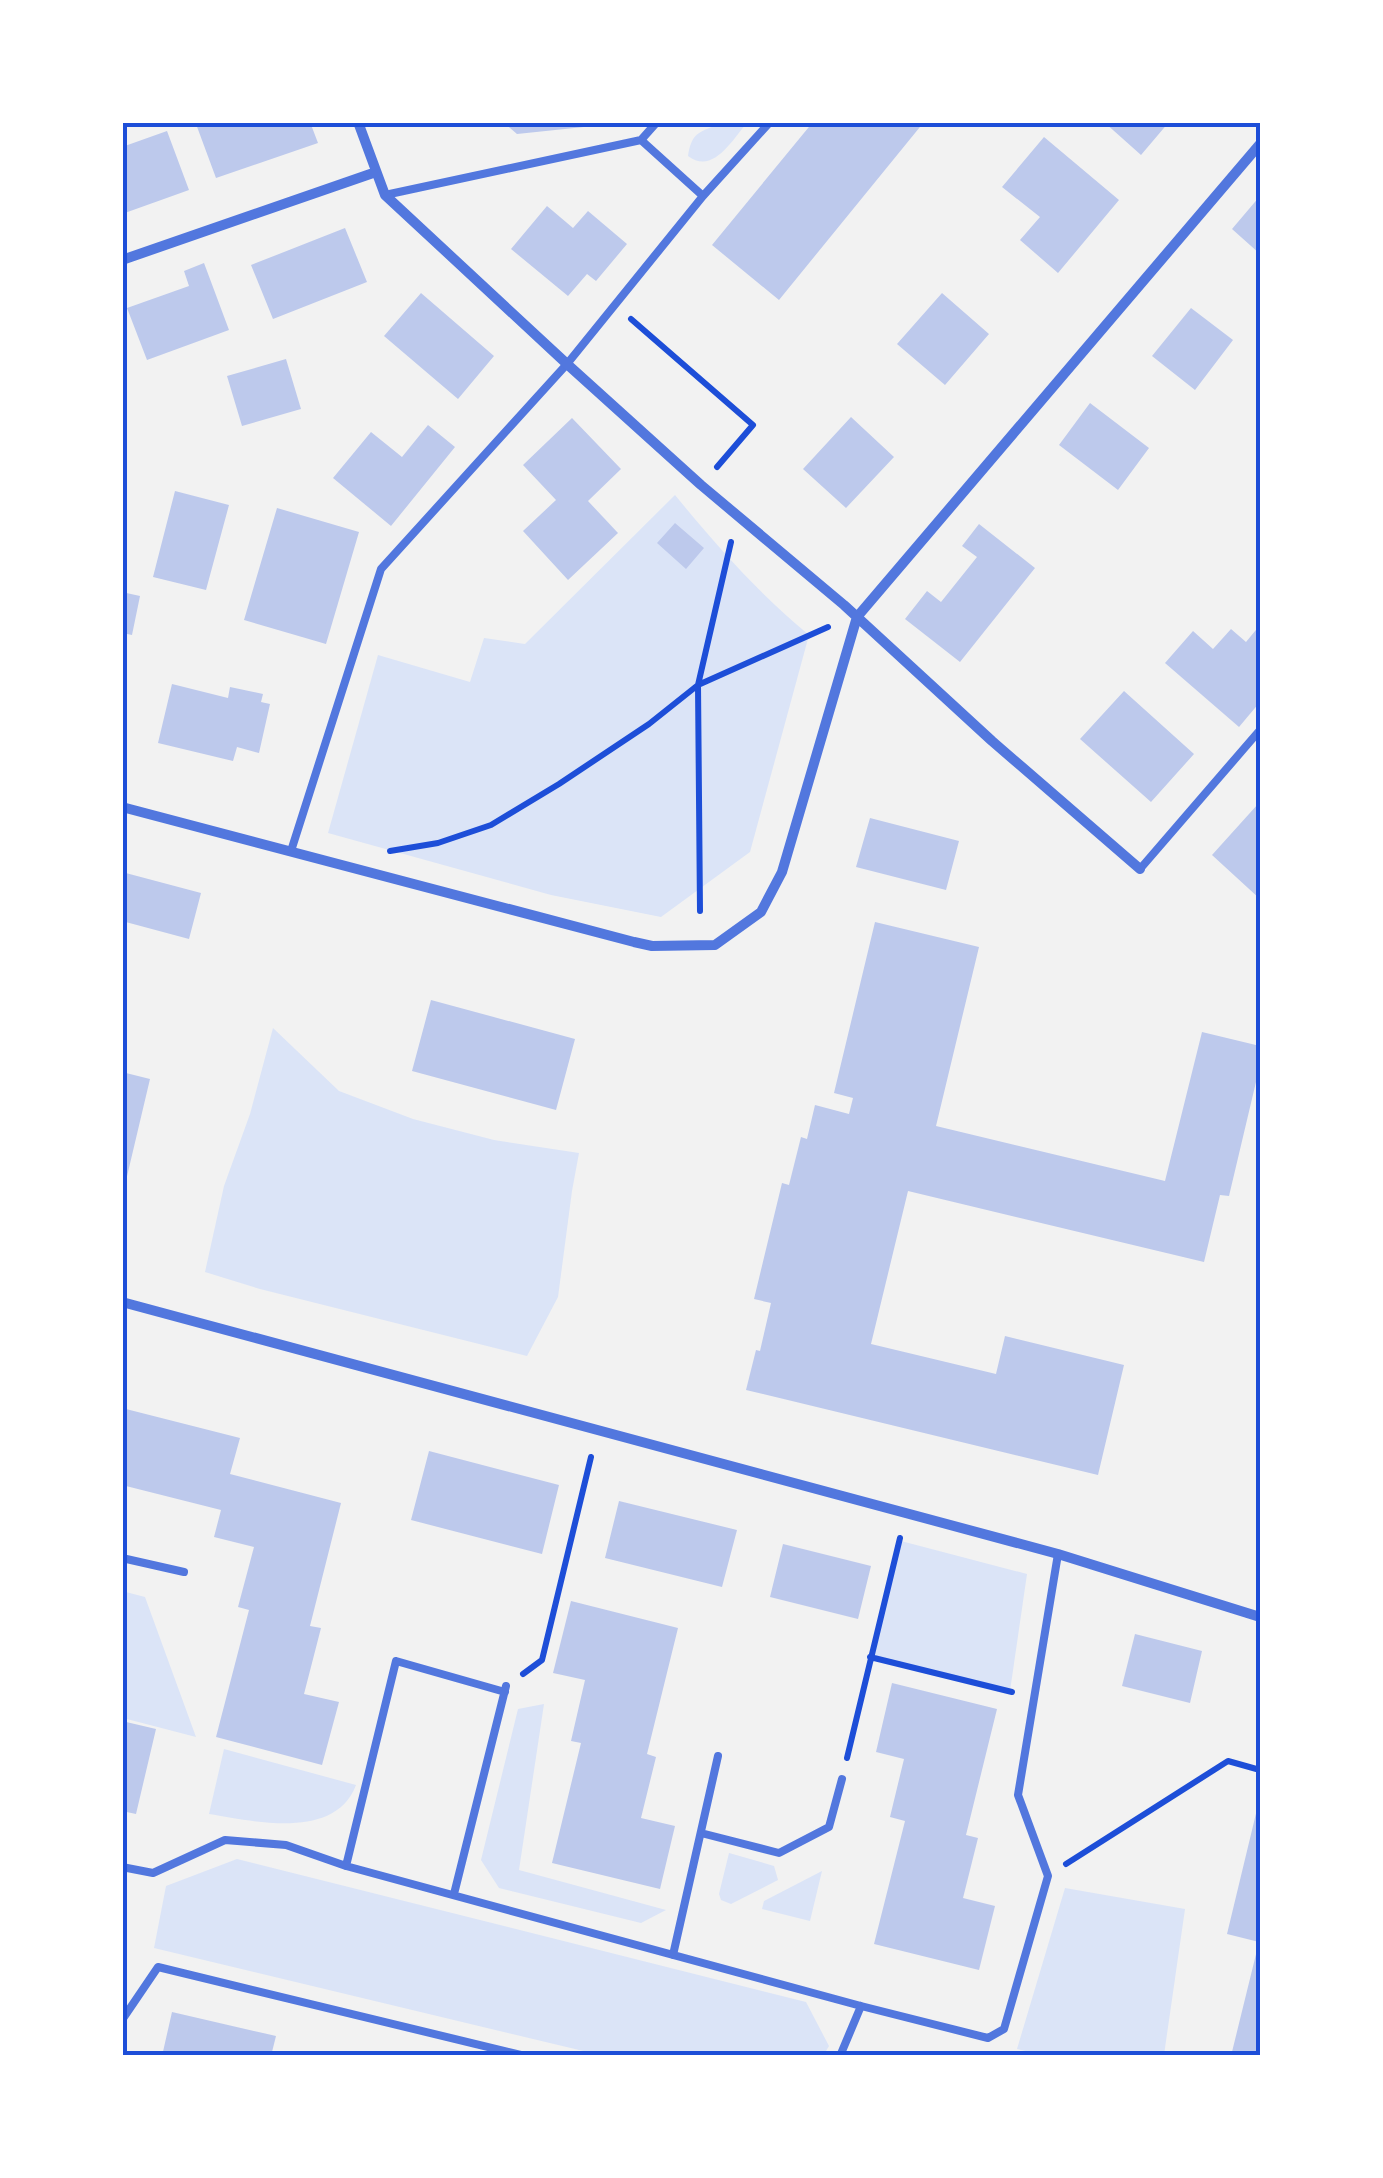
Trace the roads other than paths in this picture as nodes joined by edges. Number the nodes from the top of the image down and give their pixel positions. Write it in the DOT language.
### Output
graph roads {
  1 [pos="358,122"];
  2 [pos="657,122"];
  3 [pos="770,122"];
  4 [pos="641,140"];
  5 [pos="1260,144"];
  6 [pos="376,172"];
  7 [pos="385,194"];
  8 [pos="703,196"];
  9 [pos="122,260"];
  10 [pos="567,364"];
  11 [pos="857,617"];
  12 [pos="1260,730"];
  13 [pos="122,808"];
  14 [pos="291,851"];
  15 [pos="1140,870"];
  16 [pos="122,1302"];
  17 [pos="1058,1554"];
  18 [pos="122,1558"];
  19 [pos="184,1572"];
  20 [pos="1260,1618"];
  21 [pos="718,1756"];
  22 [pos="842,1779"];
  23 [pos="701,1833"];
  24 [pos="122,1866"];
  25 [pos="346,1866"];
  26 [pos="454,1894"];
  27 [pos="674,1955"];
  28 [pos="860,2006"];
  29 [pos="122,2020"];
  30 [pos="525,2056"];
  31 [pos="840,2056"];
  1 -- 6 [label="street"];
  2 -- 4 [label="lane"];
  3 -- 8 [label="lane"];
  4 -- 7 [label="lane"];
  4 -- 8 [label="lane"];
  5 -- 11 [label="street"];
  6 -- 7 [label="street"];
  6 -- 9 [label="street"];
  7 -- 10 [label="street"];
  8 -- 10 [label="lane"];
  10 -- 11 [label="street"];
  10 -- 14 [label="lane"];
  11 -- 14 [label="street"];
  11 -- 15 [label="street"];
  12 -- 15 [label="lane"];
  13 -- 14 [label="street"];
  16 -- 17 [label="street"];
  17 -- 20 [label="street"];
  17 -- 28 [label="lane"];
  18 -- 19 [label="lane"];
  21 -- 23 [label="lane"];
  22 -- 23 [label="lane"];
  23 -- 27 [label="lane"];
  24 -- 25 [label="lane"];
  25 -- 26 [label="lane"];
  25 -- 26 [label="lane"];
  26 -- 27 [label="lane"];
  27 -- 28 [label="lane"];
  28 -- 31 [label="lane"];
  29 -- 30 [label="lane"];
}
